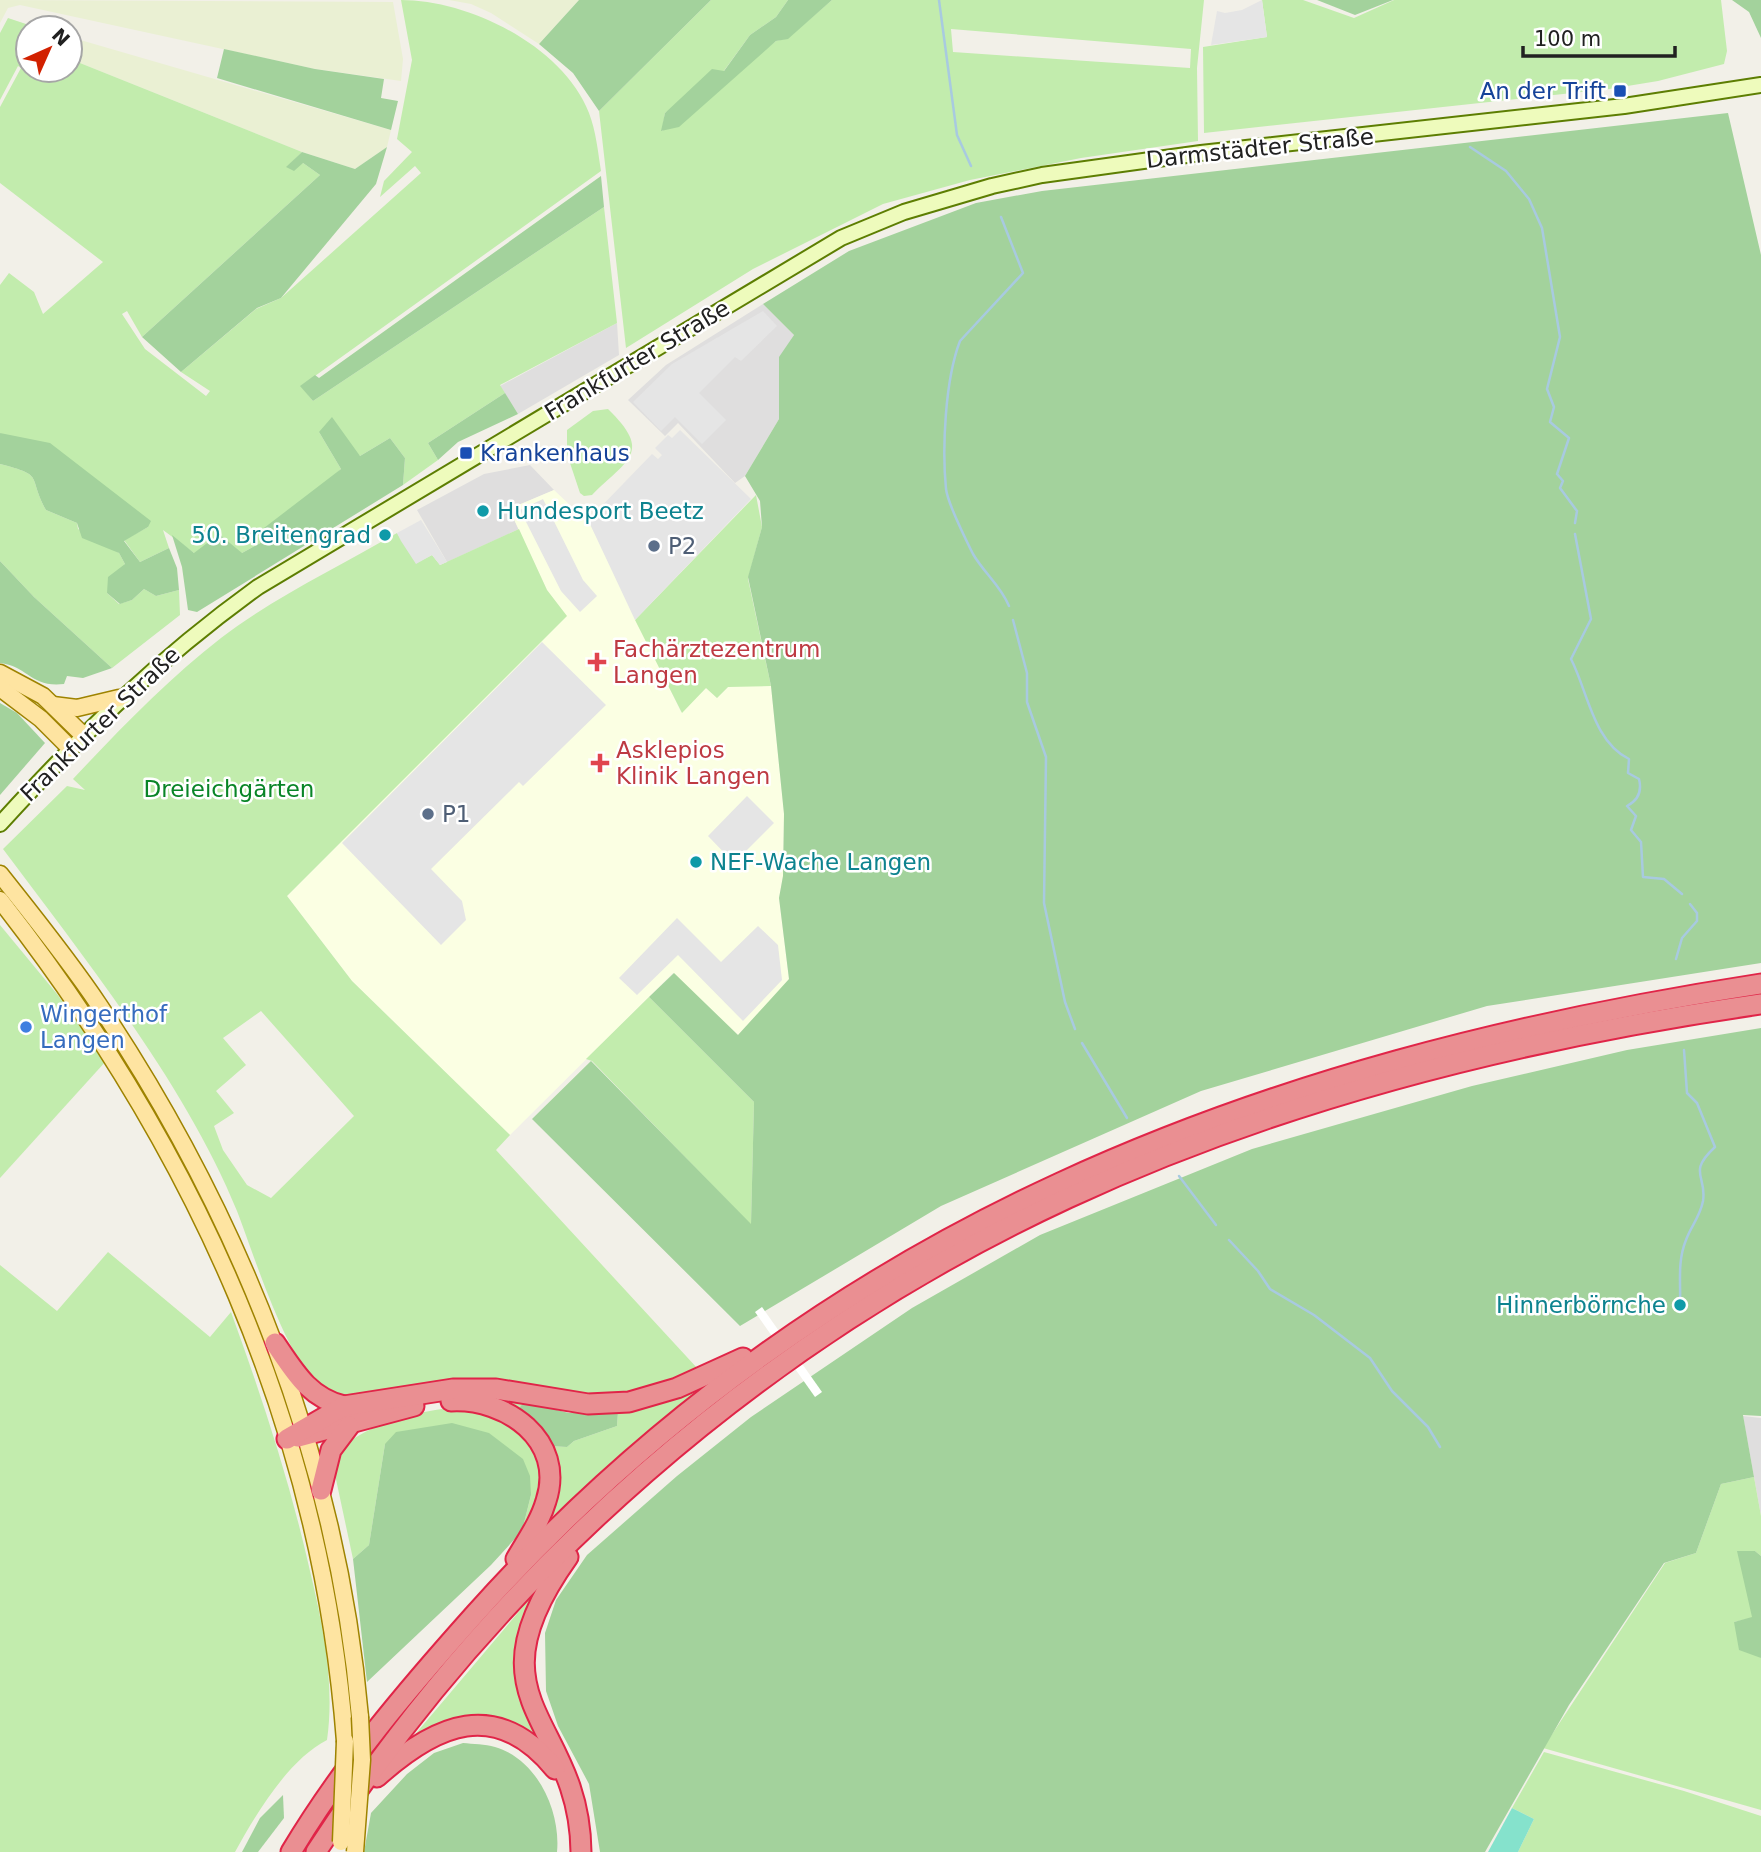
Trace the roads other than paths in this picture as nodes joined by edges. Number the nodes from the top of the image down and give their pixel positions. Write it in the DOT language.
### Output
graph roads {
  1 [pos="1761,85"];
  2 [pos="776,275"];
  3 [pos="0,673"];
  4 [pos="0,688"];
  5 [pos="119,698"];
  6 [pos="53,705"];
  7 [pos="83,735"];
  8 [pos="70,748"];
  9 [pos="0,824"];
  10 [pos="0,874"];
  11 [pos="0,900"];
  12 [pos="1761,984"];
  13 [pos="1761,1004"];
  14 [pos="779,1341"];
  15 [pos="275,1343"];
  16 [pos="348,1415"];
  17 [pos="299,1434"];
  18 [pos="321,1490"];
  19 [pos="599,1514"];
  20 [pos="504,1581"];
  21 [pos="575,1800"];
  22 [pos="346,1807"];
  23 [pos="291,1852"];
  24 [pos="316,1852"];
  25 [pos="340,1852"];
  26 [pos="355,1852"];
  27 [pos="581,1852"];
  1 -- 2 [label="main road, Darmstädter Straße"];
  2 -- 5 [label="main road, Frankfurter Straße"];
  3 -- 6 [label="main road"];
  4 -- 8 [label="main road"];
  5 -- 6 [label="main road"];
  5 -- 7 [label="main road, Frankfurter Straße"];
  6 -- 7 [label="main road"];
  7 -- 8 [label="main road, Frankfurter Straße"];
  8 -- 9 [label="main road, Frankfurter Straße"];
  10 -- 15 [label="main road"];
  11 -- 17 [label="main road"];
  12 -- 14 [label="highway"];
  13 -- 19 [label="highway"];
  14 -- 16 [label="highway"];
  14 -- 20 [label="highway"];
  15 -- 16 [label="highway"];
  15 -- 17 [label="main road"];
  16 -- 17 [label="highway"];
  16 -- 18 [label="highway"];
  16 -- 20 [label="highway"];
  17 -- 18 [label="main road"];
  17 -- 25 [label="main road, bridge"];
  18 -- 26 [label="main road, bridge"];
  19 -- 21 [label="highway"];
  19 -- 22 [label="highway"];
  20 -- 23 [label="highway"];
  21 -- 22 [label="highway"];
  21 -- 27 [label="highway"];
  22 -- 24 [label="highway"];
}
